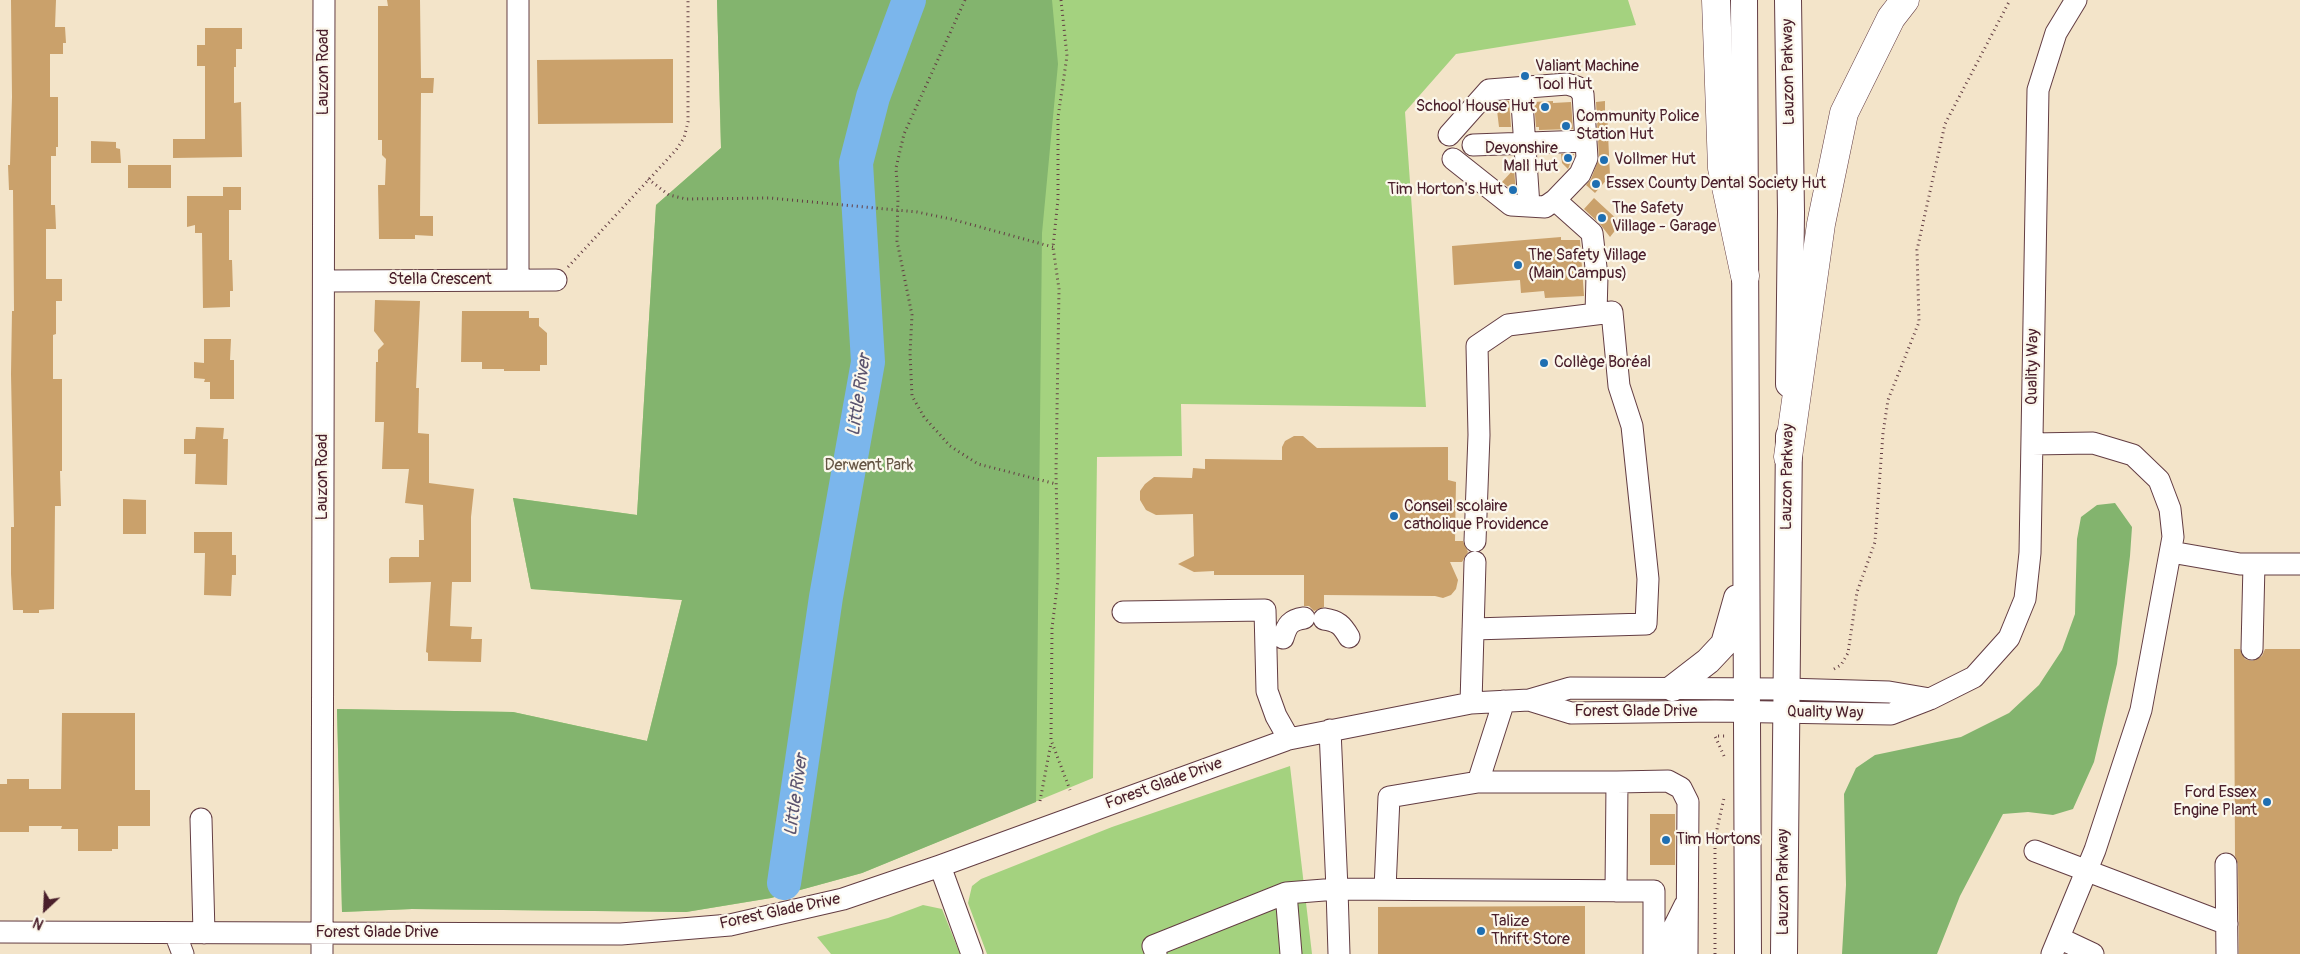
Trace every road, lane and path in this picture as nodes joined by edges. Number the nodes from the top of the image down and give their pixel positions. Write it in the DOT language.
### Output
graph roads {
  1 [pos="324,0"];
  2 [pos="518,0"];
  3 [pos="688,0"];
  4 [pos="965,0"];
  5 [pos="1061,0"];
  6 [pos="1716,0"];
  7 [pos="1744,0"];
  8 [pos="1788,0"];
  9 [pos="1905,0"];
  10 [pos="2010,0"];
  11 [pos="2076,0"];
  12 [pos="1521,88"];
  13 [pos="1449,135"];
  14 [pos="1586,141"];
  15 [pos="1525,143"];
  16 [pos="1473,145"];
  17 [pos="1453,159"];
  18 [pos="648,179"];
  19 [pos="1555,200"];
  20 [pos="1529,206"];
  21 [pos="898,210"];
  22 [pos="1052,247"];
  23 [pos="1745,276"];
  24 [pos="518,280"];
  25 [pos="556,280"];
  26 [pos="324,281"];
  27 [pos="1596,314"];
  28 [pos="2032,444"];
  29 [pos="1788,457"];
  30 [pos="1056,484"];
  31 [pos="2171,552"];
  32 [pos="2254,564"];
  33 [pos="2300,564"];
  34 [pos="1746,566"];
  35 [pos="1123,612"];
  36 [pos="1473,629"];
  37 [pos="1348,637"];
  38 [pos="1283,638"];
  39 [pos="2252,649"];
  40 [pos="1834,669"];
  41 [pos="1673,688"];
  42 [pos="1529,700"];
  43 [pos="1504,701"];
  44 [pos="1746,701"];
  45 [pos="1786,701"];
  46 [pos="1471,703"];
  47 [pos="1330,730"];
  48 [pos="1715,736"];
  49 [pos="1288,739"];
  50 [pos="1051,740"];
  51 [pos="1725,758"];
  52 [pos="1478,782"];
  53 [pos="1617,782"];
  54 [pos="1070,790"];
  55 [pos="1726,791"];
  56 [pos="1040,801"];
  57 [pos="200,820"];
  58 [pos="2035,851"];
  59 [pos="2226,864"];
  60 [pos="940,866"];
  61 [pos="2087,870"];
  62 [pos="1337,889"];
  63 [pos="1385,890"];
  64 [pos="1616,891"];
  65 [pos="1286,893"];
  66 [pos="1687,902"];
  67 [pos="2227,924"];
  68 [pos="0,932"];
  69 [pos="322,932"];
  70 [pos="174,933"];
  71 [pos="204,933"];
  72 [pos="2055,946"];
  73 [pos="1285,952"];
  74 [pos="184,954"];
  75 [pos="322,954"];
  76 [pos="972,954"];
  77 [pos="1156,954"];
  78 [pos="1339,954"];
  79 [pos="1654,954"];
  80 [pos="1672,954"];
  81 [pos="1687,954"];
  82 [pos="1715,954"];
  83 [pos="1748,954"];
  84 [pos="1784,954"];
  85 [pos="2093,954"];
  86 [pos="2228,954"];
  1 -- 26 [label="street, Lauzon Road"];
  2 -- 24 [label="street"];
  3 -- 18 [label="path"];
  4 -- 21 [label="path"];
  5 -- 22 [label="path"];
  6 -- 23 [label="highway"];
  7 -- 23 [label="main road"];
  8 -- 29 [label="main road, Lauzon Parkway"];
  9 -- 29 [label="highway"];
  10 -- 40 [label="path"];
  11 -- 28 [label="street, Quality Way"];
  12 -- 13 [label="street"];
  12 -- 14 [label="street"];
  12 -- 15 [label="street"];
  13 -- 16 [label="street"];
  13 -- 17 [label="street"];
  14 -- 15 [label="street"];
  14 -- 19 [label="street"];
  15 -- 16 [label="street"];
  15 -- 20 [label="street"];
  16 -- 17 [label="street"];
  17 -- 20 [label="street"];
  18 -- 21 [label="path"];
  18 -- 25 [label="path"];
  19 -- 20 [label="street"];
  19 -- 27 [label="street"];
  21 -- 22 [label="path"];
  21 -- 30 [label="path"];
  22 -- 30 [label="path"];
  23 -- 34 [label="main road"];
  24 -- 25 [label="street, Stella Crescent"];
  24 -- 26 [label="street, Stella Crescent"];
  26 -- 69 [label="street, Lauzon Road"];
  27 -- 36 [label="street"];
  27 -- 36 [label="street"];
  28 -- 31 [label="street"];
  28 -- 45 [label="street, Quality Way"];
  29 -- 45 [label="main road, Lauzon Parkway"];
  30 -- 50 [label="path"];
  31 -- 32 [label="street"];
  31 -- 61 [label="street"];
  32 -- 33 [label="street"];
  32 -- 39 [label="street"];
  34 -- 41 [label="main road"];
  34 -- 44 [label="main road"];
  35 -- 49 [label="street"];
  36 -- 46 [label="street"];
  37 -- 38 [label="street"];
  41 -- 42 [label="street, Forest Glade Drive"];
  41 -- 44 [label="street, Forest Glade Drive"];
  42 -- 43 [label="street, Forest Glade Drive"];
  42 -- 44 [label="street, Forest Glade Drive"];
  43 -- 46 [label="street, Forest Glade Drive"];
  43 -- 52 [label="street"];
  44 -- 45 [label="street, Quality Way"];
  44 -- 83 [label="main road"];
  45 -- 84 [label="main road, Lauzon Parkway"];
  46 -- 47 [label="street, Forest Glade Drive"];
  47 -- 49 [label="street, Forest Glade Drive"];
  47 -- 62 [label="street"];
  48 -- 51 [label="path"];
  49 -- 60 [label="street, Forest Glade Drive"];
  50 -- 54 [label="path"];
  50 -- 56 [label="path"];
  52 -- 53 [label="street"];
  52 -- 63 [label="street"];
  53 -- 64 [label="street"];
  53 -- 66 [label="street"];
  55 -- 82 [label="path"];
  57 -- 71 [label="street"];
  58 -- 61 [label="street"];
  59 -- 67 [label="street"];
  60 -- 69 [label="street, Forest Glade Drive"];
  60 -- 76 [label="street"];
  61 -- 67 [label="street"];
  61 -- 72 [label="street"];
  62 -- 63 [label="street"];
  62 -- 65 [label="street"];
  62 -- 78 [label="street"];
  63 -- 64 [label="street"];
  64 -- 79 [label="street"];
  65 -- 73 [label="street"];
  65 -- 77 [label="street"];
  66 -- 80 [label="street"];
  66 -- 81 [label="street"];
  67 -- 86 [label="street"];
  68 -- 70 [label="street, Forest Glade Drive"];
  69 -- 71 [label="street, Forest Glade Drive"];
  69 -- 75 [label="street, Lauzon Road"];
  70 -- 71 [label="street, Forest Glade Drive"];
  70 -- 74 [label="street"];
  72 -- 85 [label="street"];
}
